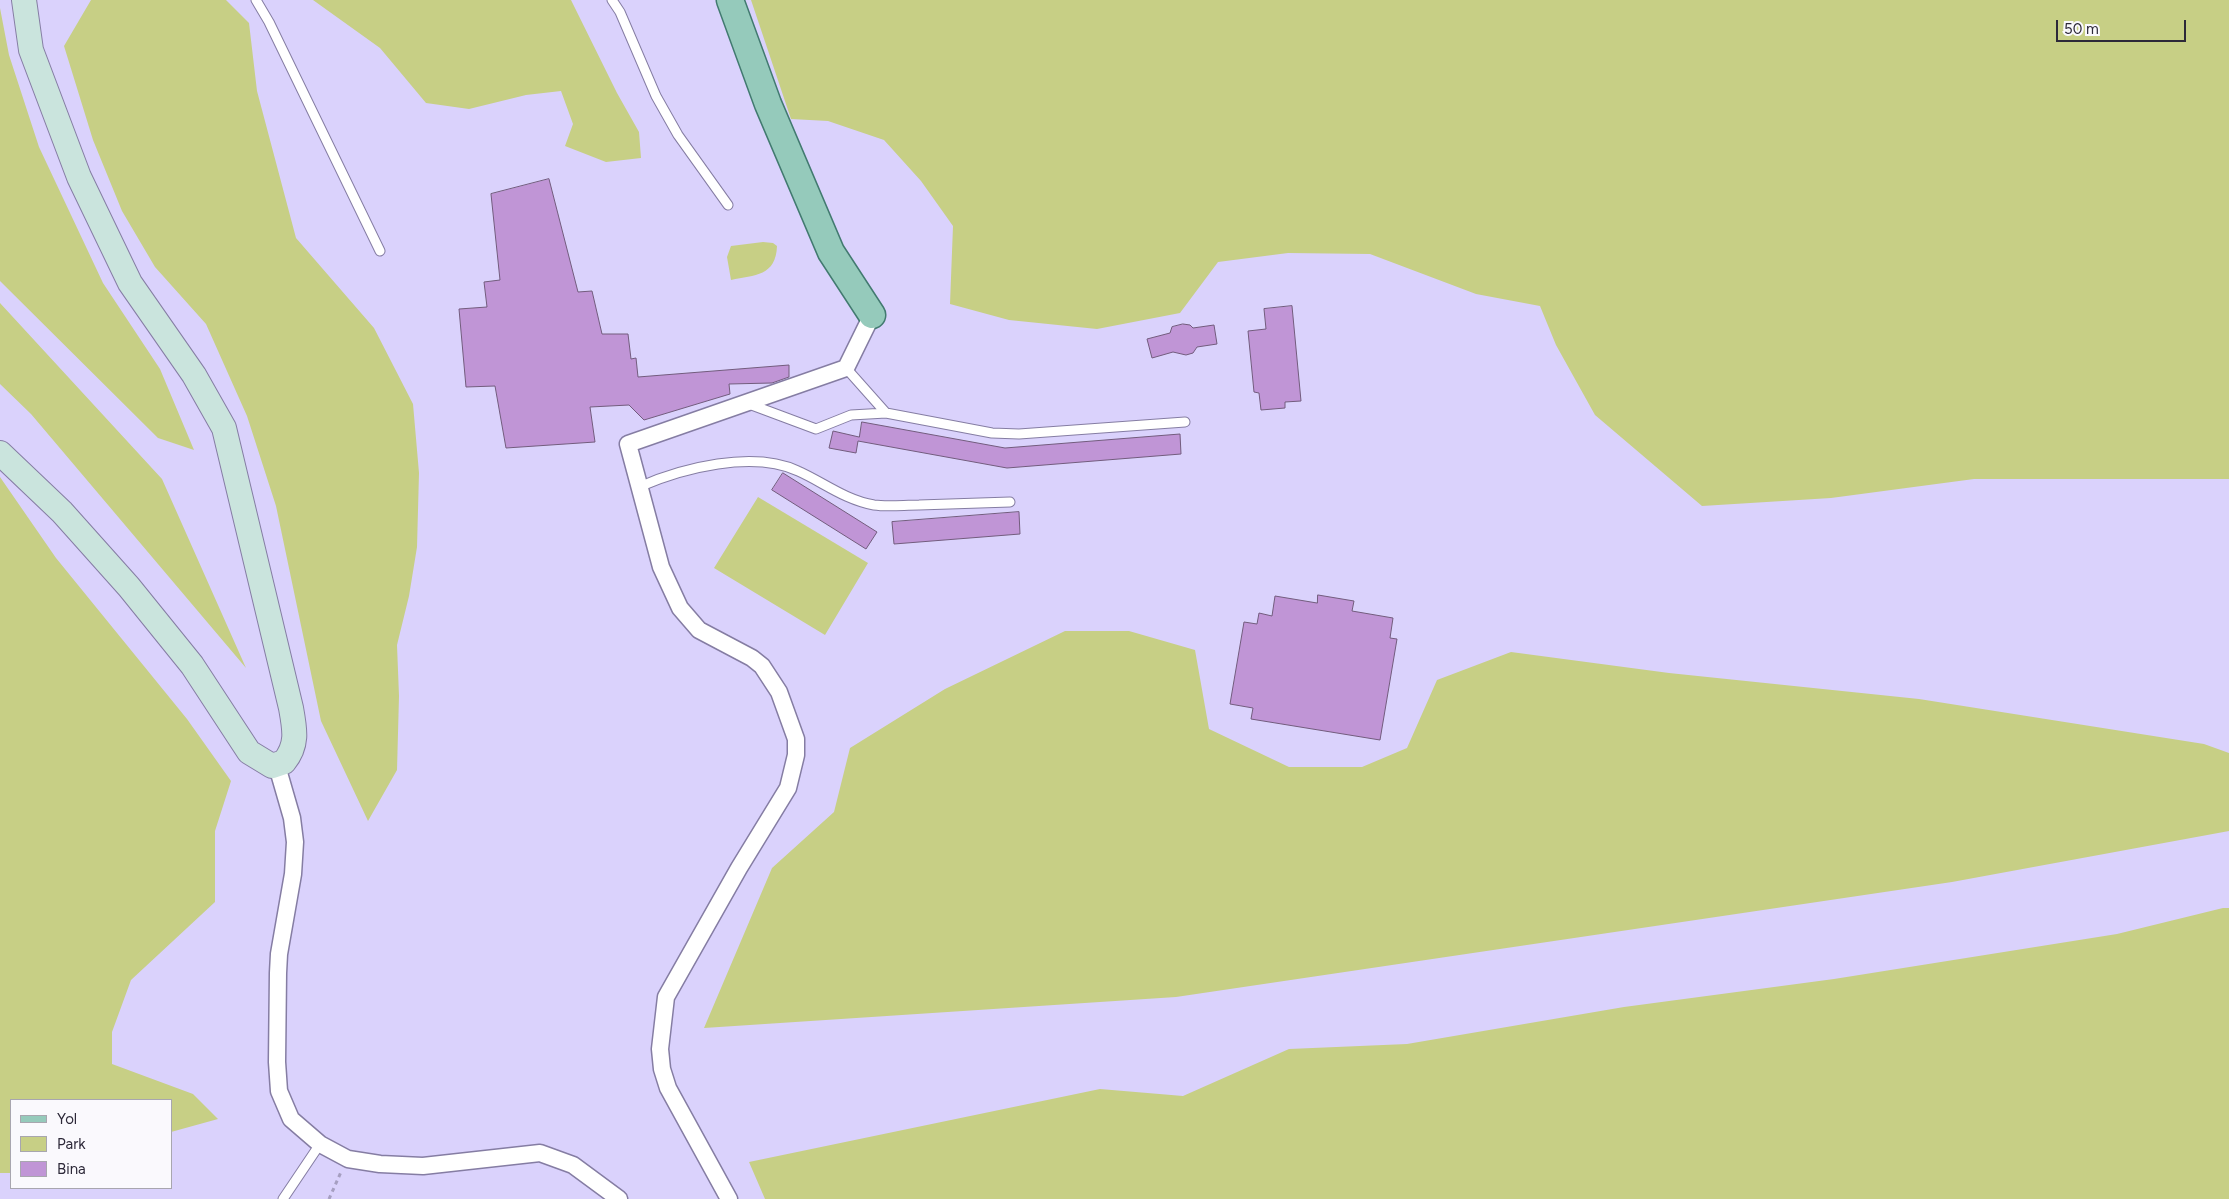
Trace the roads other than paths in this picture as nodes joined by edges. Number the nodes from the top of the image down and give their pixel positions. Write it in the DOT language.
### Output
graph roads {
  1 [pos="24,0"];
  2 [pos="256,0"];
  3 [pos="612,0"];
  4 [pos="730,0"];
  5 [pos="728,205"];
  6 [pos="380,251"];
  7 [pos="872,315"];
  8 [pos="846,368"];
  9 [pos="746,403"];
  10 [pos="886,413"];
  11 [pos="1185,422"];
  12 [pos="0,453"];
  13 [pos="640,487"];
  14 [pos="1010,502"];
  15 [pos="277,766"];
  16 [pos="320,1144"];
  17 [pos="284,1199"];
  18 [pos="618,1199"];
  19 [pos="729,1199"];
  1 -- 15 [label="street"];
  2 -- 6 [label="lane"];
  3 -- 5 [label="lane"];
  4 -- 7 [label="main road"];
  7 -- 8 [label="street"];
  8 -- 9 [label="street"];
  8 -- 10 [label="lane"];
  9 -- 10 [label="lane"];
  9 -- 13 [label="street"];
  10 -- 11 [label="lane"];
  12 -- 15 [label="street"];
  13 -- 14 [label="lane"];
  13 -- 19 [label="street"];
  15 -- 16 [label="street"];
  16 -- 17 [label="lane"];
  16 -- 18 [label="street"];
}
